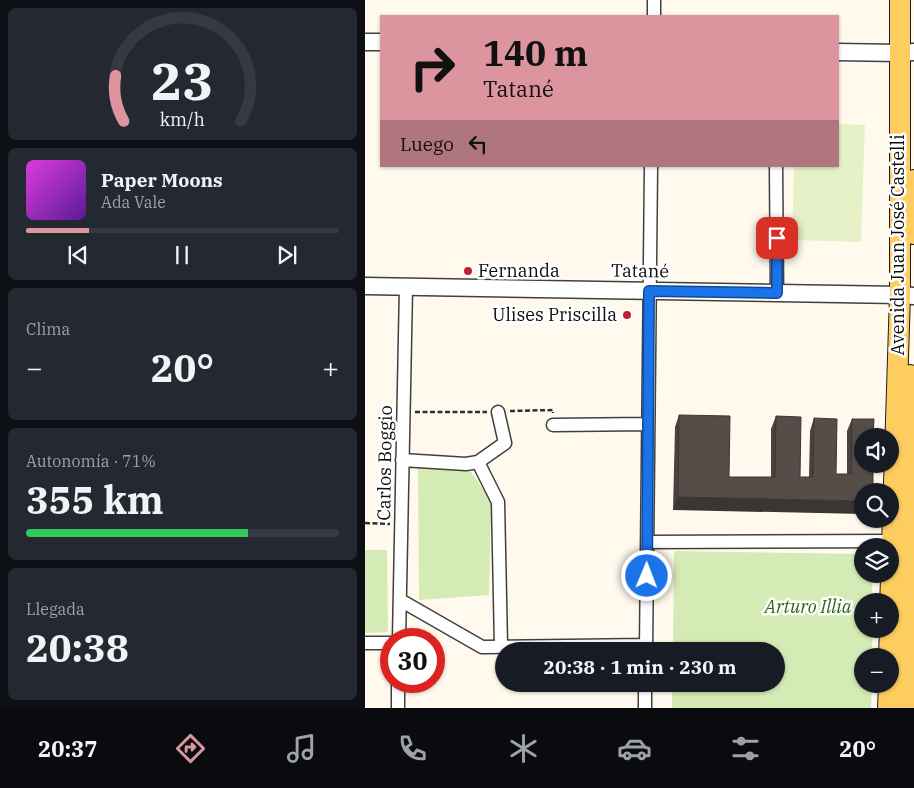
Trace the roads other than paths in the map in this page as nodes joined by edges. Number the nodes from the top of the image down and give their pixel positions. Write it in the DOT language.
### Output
graph roads {
  1 [pos="654,0"];
  2 [pos="900,0"];
  3 [pos="654,15"];
  4 [pos="365,42"];
  5 [pos="380,42"];
  6 [pos="839,52"];
  7 [pos="906,52"];
  8 [pos="651,167"];
  9 [pos="776,167"];
  10 [pos="914,180"];
  11 [pos="365,286"];
  12 [pos="405,287"];
  13 [pos="649,291"];
  14 [pos="777,293"];
  15 [pos="908,296"];
  16 [pos="499,412"];
  17 [pos="648,424"];
  18 [pos="553,425"];
  19 [pos="402,460"];
  20 [pos="478,462"];
  21 [pos="647,542"];
  22 [pos="904,547"];
  23 [pos="894,593"];
  24 [pos="400,600"];
  25 [pos="399,628"];
  26 [pos="501,642"];
  27 [pos="646,642"];
  28 [pos="365,643"];
  29 [pos="380,643"];
  30 [pos="495,646"];
  31 [pos="645,692"];
  32 [pos="398,693"];
  33 [pos="889,693"];
  34 [pos="398,708"];
  35 [pos="645,708"];
  36 [pos="888,708"];
  37 [pos="906,708"];
  1 -- 3 [label="street"];
  2 -- 7 [label="main road, Avenida Juan José Castelli"];
  4 -- 5 [label="street"];
  6 -- 7 [label="street"];
  7 -- 15 [label="main road, Avenida Juan José Castelli"];
  8 -- 13 [label="street"];
  9 -- 14 [label="street"];
  10 -- 15 [label="main road, Avenida Juan José Castelli"];
  11 -- 12 [label="street, Tatané"];
  12 -- 13 [label="street, Tatané"];
  12 -- 19 [label="street, Carlos Boggio"];
  13 -- 14 [label="street, Tatané"];
  13 -- 17 [label="street"];
  14 -- 15 [label="street, Tatané"];
  15 -- 22 [label="main road, Avenida Juan José Castelli"];
  16 -- 20 [label="street"];
  17 -- 18 [label="street"];
  17 -- 21 [label="street"];
  19 -- 20 [label="street"];
  19 -- 24 [label="street, Carlos Boggio"];
  20 -- 26 [label="street"];
  21 -- 22 [label="street"];
  21 -- 27 [label="street"];
  22 -- 23 [label="main road, Avenida Juan José Castelli"];
  22 -- 37 [label="main road, Avenida Juan José Castelli"];
  24 -- 25 [label="street, Carlos Boggio"];
  24 -- 30 [label="street"];
  28 -- 29 [label="street"];
  31 -- 35 [label="street"];
  32 -- 34 [label="street"];
  33 -- 36 [label="main road"];
}
